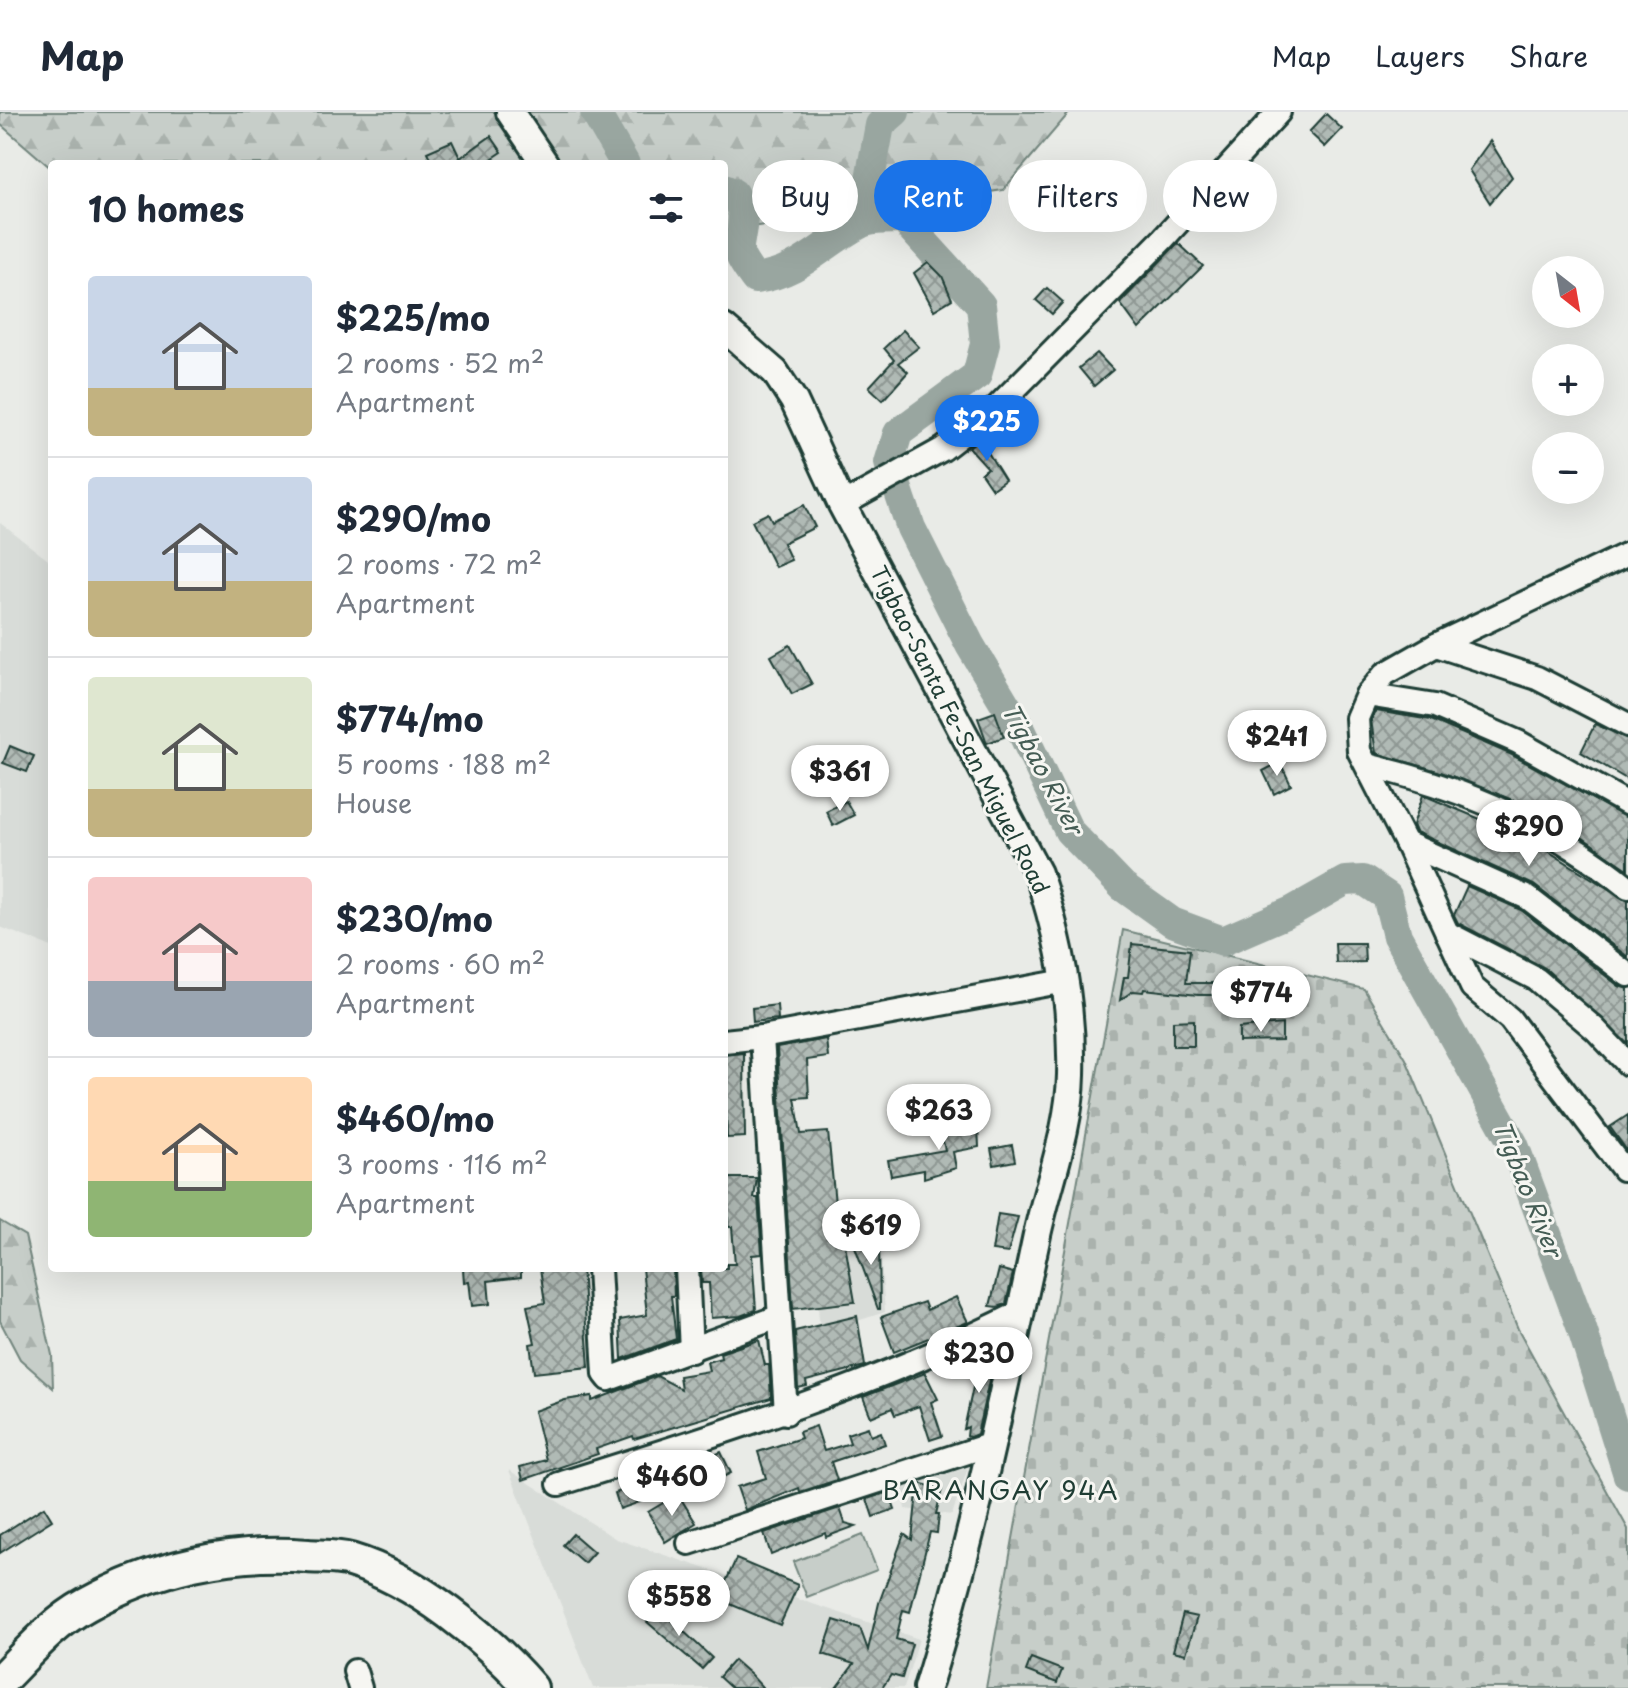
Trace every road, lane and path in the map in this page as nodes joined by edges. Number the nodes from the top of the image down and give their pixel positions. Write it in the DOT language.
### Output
graph roads {
  1 [pos="510,112"];
  2 [pos="1279,112"];
  3 [pos="542,160"];
  4 [pos="728,331"];
  5 [pos="851,500"];
  6 [pos="1628,554"];
  7 [pos="1436,645"];
  8 [pos="1367,695"];
  9 [pos="1628,725"];
  10 [pos="1367,765"];
  11 [pos="1628,804"];
  12 [pos="1406,843"];
  13 [pos="1628,887"];
  14 [pos="1447,933"];
  15 [pos="1628,975"];
  16 [pos="1065,981"];
  17 [pos="762,1037"];
  18 [pos="728,1041"];
  19 [pos="1628,1064"];
  20 [pos="1628,1168"];
  21 [pos="599,1272"];
  22 [pos="687,1272"];
  23 [pos="1021,1312"];
  24 [pos="778,1317"];
  25 [pos="691,1351"];
  26 [pos="786,1413"];
  27 [pos="989,1445"];
  28 [pos="559,1484"];
  29 [pos="689,1543"];
  30 [pos="0,1681"];
  31 [pos="531,1688"];
  32 [pos="927,1688"];
  1 -- 3 [label="main road"];
  2 -- 5 [label="street"];
  4 -- 5 [label="main road, Tigbao-Santa Fe-San Miguel Road"];
  5 -- 16 [label="main road, Tigbao-Santa Fe-San Miguel Road"];
  6 -- 7 [label="street"];
  7 -- 8 [label="street"];
  7 -- 9 [label="street"];
  8 -- 10 [label="street"];
  8 -- 11 [label="street"];
  10 -- 12 [label="street"];
  10 -- 13 [label="street"];
  12 -- 14 [label="street"];
  12 -- 15 [label="street"];
  14 -- 19 [label="street"];
  14 -- 20 [label="street"];
  16 -- 17 [label="street"];
  16 -- 23 [label="main road, Tigbao-Santa Fe-San Miguel Road"];
  17 -- 18 [label="street"];
  17 -- 24 [label="street"];
  21 -- 25 [label="street"];
  22 -- 25 [label="street"];
  23 -- 26 [label="street"];
  23 -- 27 [label="main road, Tigbao-Santa Fe-San Miguel Road"];
  24 -- 25 [label="street"];
  24 -- 26 [label="street"];
  26 -- 28 [label="street"];
  27 -- 29 [label="street"];
  27 -- 32 [label="main road, Tigbao-Santa Fe-San Miguel Road"];
  30 -- 31 [label="highway"];
}
